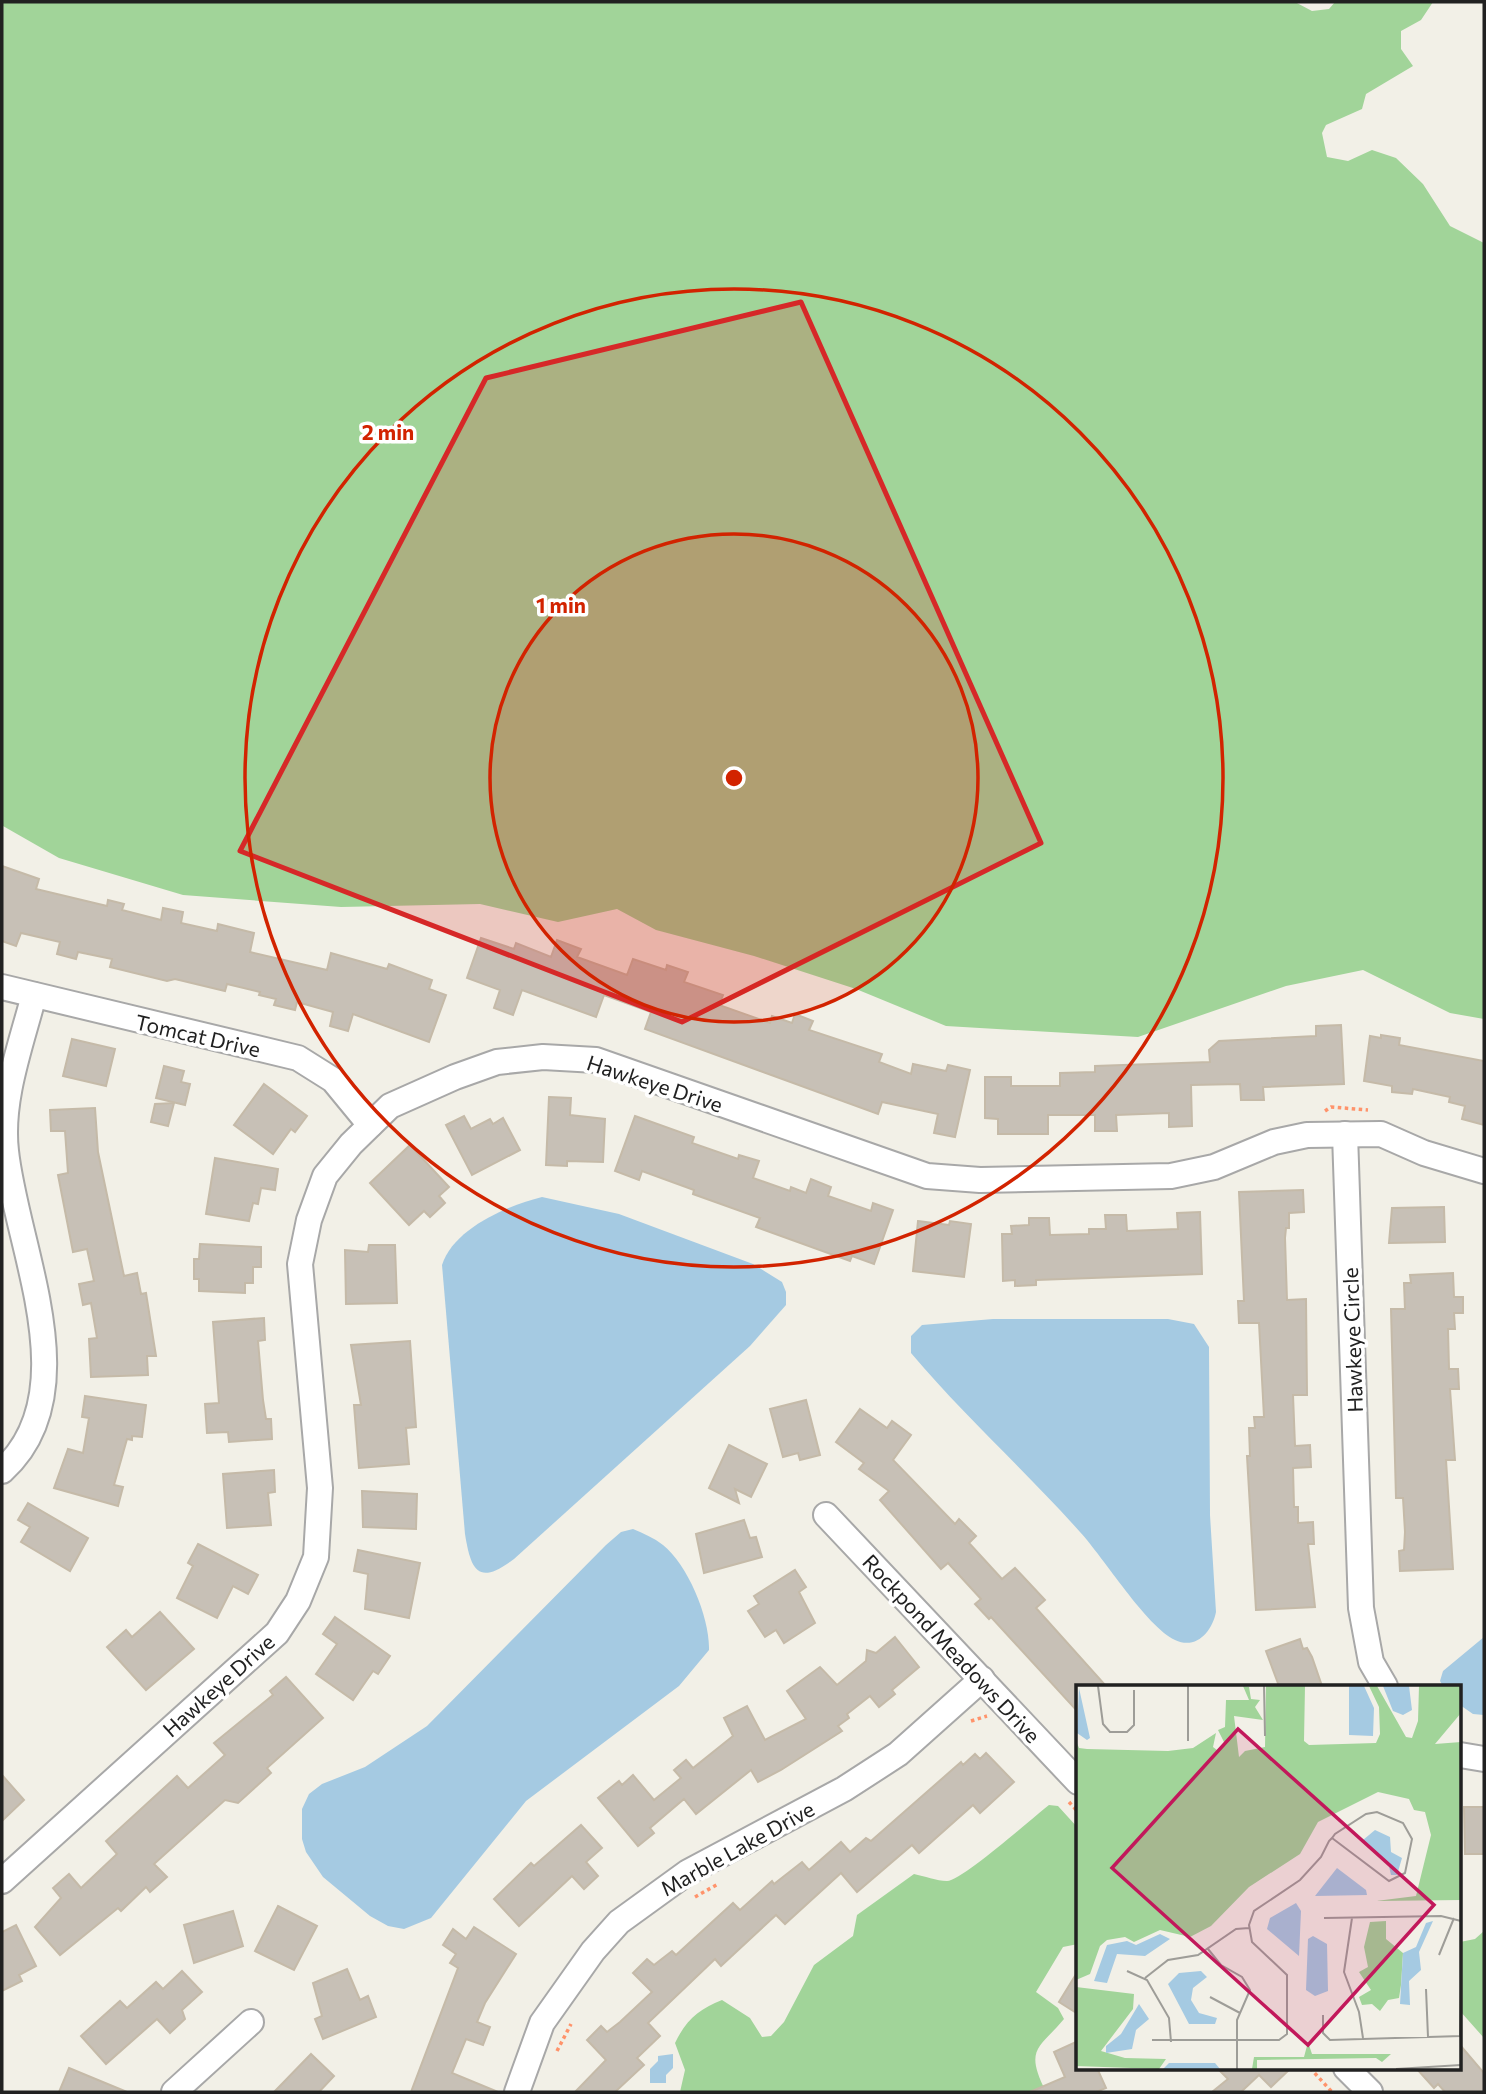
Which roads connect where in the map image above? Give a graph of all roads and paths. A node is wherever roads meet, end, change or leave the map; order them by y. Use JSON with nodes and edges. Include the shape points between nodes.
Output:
{"nodes":[{"id":1,"x":2,"y":987,"type":"edge"},
{"id":2,"x":34,"y":995,"type":"junction"},
{"id":3,"x":370,"y":1125,"type":"junction"},
{"id":4,"x":1345,"y":1134,"type":"junction"},
{"id":5,"x":1484,"y":1171,"type":"edge"},
{"id":6,"x":2,"y":1471,"type":"edge"},
{"id":7,"x":826,"y":1515,"type":"dead end"},
{"id":8,"x":982,"y":1679,"type":"junction"},
{"id":9,"x":1384,"y":1685,"type":"edge"},
{"id":10,"x":995,"y":1721,"type":"dead end"},
{"id":11,"x":970,"y":1722,"type":"dead end"},
{"id":12,"x":1462,"y":1755,"type":"edge"},
{"id":13,"x":1484,"y":1759,"type":"edge"},
{"id":14,"x":1073,"y":1792,"type":"edge"},
{"id":15,"x":729,"y":1878,"type":"dead end"},
{"id":16,"x":2,"y":1881,"type":"edge"},
{"id":17,"x":689,"y":1900,"type":"dead end"},
{"id":18,"x":577,"y":2012,"type":"dead end"},
{"id":19,"x":251,"y":2022,"type":"dead end"},
{"id":20,"x":554,"y":2061,"type":"dead end"},
{"id":21,"x":1312,"y":2070,"type":"edge"},
{"id":22,"x":1348,"y":2070,"type":"edge"},
{"id":23,"x":174,"y":2092,"type":"edge"},
{"id":24,"x":517,"y":2092,"type":"edge"},
{"id":25,"x":1332,"y":2092,"type":"edge"},
{"id":26,"x":1370,"y":2092,"type":"edge"}],
"edges":[{"from":1,"to":2,"type":"street","name":"Tomcat Drive"},
{"from":2,"to":3,"type":"street","name":"Tomcat Drive","via":[[298,1058],[333,1080]]},
{"from":2,"to":6,"type":"street","via":[[6,1111],[6,1151],[45,1346],[43,1387],[32,1427]]},
{"from":3,"to":4,"type":"street","name":"Hawkeye Drive","via":[[390,1106],[456,1077],[497,1062],[543,1057],[596,1060],[927,1175],[980,1180],[1171,1175],[1214,1167],[1274,1142]]},
{"from":3,"to":16,"type":"street","name":"Hawkeye Drive","via":[[325,1176],[300,1264],[320,1488],[316,1557],[298,1601],[277,1633]]},
{"from":4,"to":5,"type":"street","via":[[1381,1134]]},
{"from":4,"to":9,"type":"street","name":"Hawkeye Circle","via":[[1361,1608],[1371,1662]]},
{"from":7,"to":8,"type":"street","name":"Rockpond Meadows Drive"},
{"from":8,"to":14,"type":"street","name":"Rockpond Meadows Drive"},
{"from":8,"to":24,"type":"street","name":"Marble Lake Drive","via":[[898,1754],[844,1789],[688,1872],[619,1922],[542,2023]]},
{"from":10,"to":11,"type":"path","via":[[987,1716]]},
{"from":12,"to":13,"type":"street"},
{"from":15,"to":17,"type":"path"},
{"from":18,"to":20,"type":"path"},
{"from":19,"to":23,"type":"street"},
{"from":21,"to":25,"type":"path"},
{"from":22,"to":26,"type":"street"}]}
